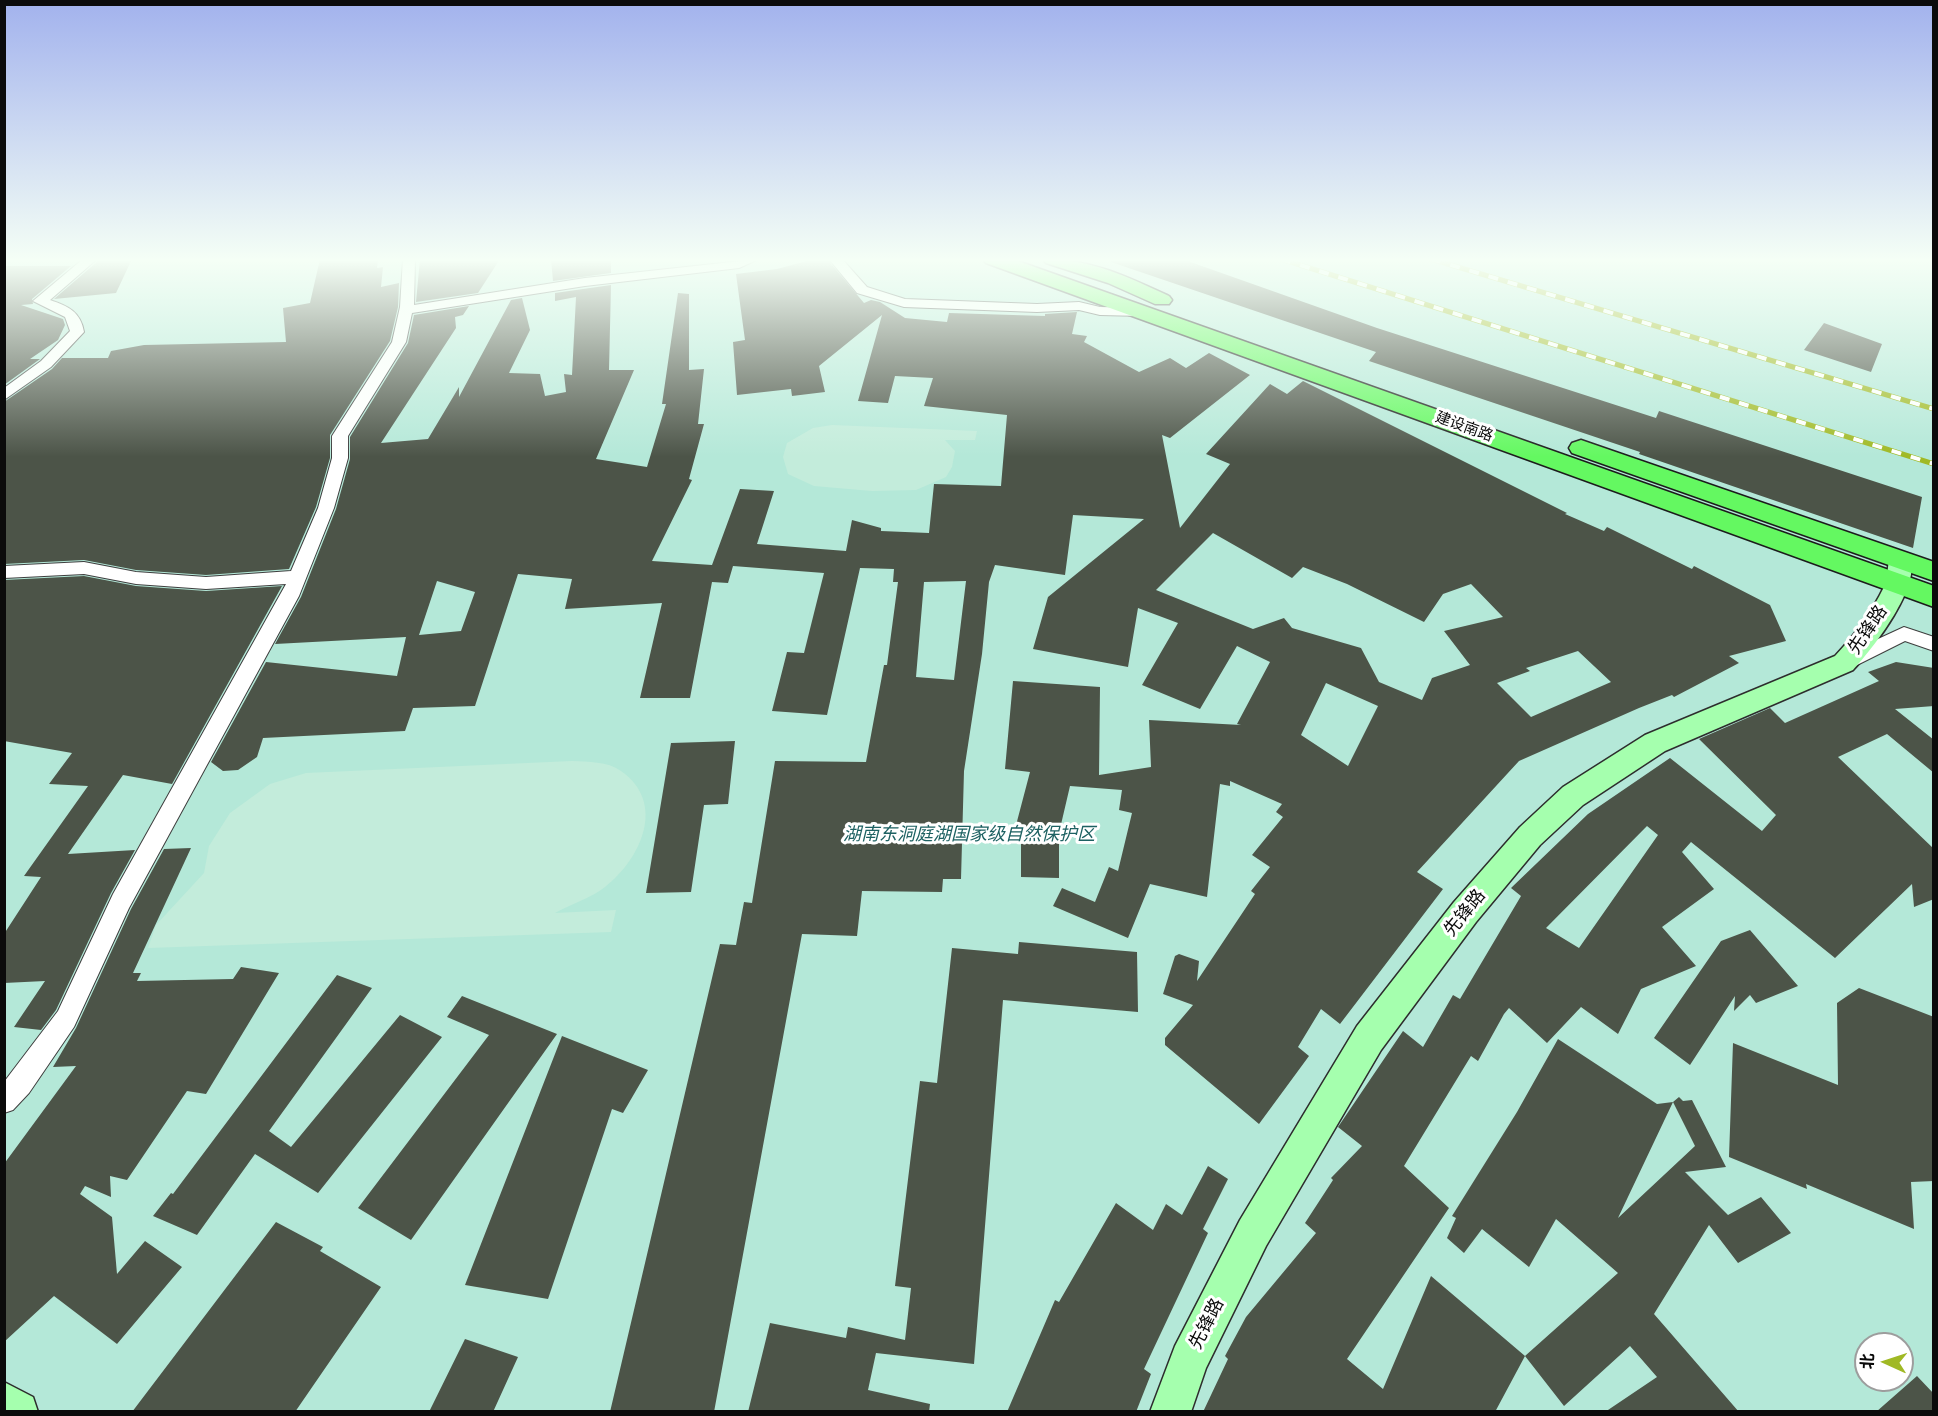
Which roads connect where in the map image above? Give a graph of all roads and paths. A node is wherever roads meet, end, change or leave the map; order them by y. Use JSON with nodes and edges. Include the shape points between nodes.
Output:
{"nodes":[{"id":1,"x":76,"y":325,"type":"edge"},
{"id":2,"x":403,"y":325,"type":"edge"},
{"id":3,"x":1179,"y":325,"type":"edge"},
{"id":4,"x":1231,"y":325,"type":"edge"},
{"id":5,"x":4,"y":396,"type":"edge"},
{"id":6,"x":4,"y":572,"type":"edge"},
{"id":7,"x":1934,"y":572,"type":"edge"},
{"id":8,"x":1899,"y":574,"type":"junction"},
{"id":9,"x":298,"y":577,"type":"junction"},
{"id":10,"x":1934,"y":597,"type":"edge"},
{"id":11,"x":1934,"y":644,"type":"edge"},
{"id":12,"x":1844,"y":663,"type":"junction"},
{"id":13,"x":4,"y":1101,"type":"edge"},
{"id":14,"x":4,"y":1402,"type":"edge"},
{"id":15,"x":18,"y":1412,"type":"edge"},
{"id":16,"x":1170,"y":1412,"type":"edge"}],
"edges":[{"from":1,"to":5,"type":"street","via":[[77,332],[46,364]]},
{"from":2,"to":9,"type":"street","via":[[399,342],[340,436],[340,458],[326,508]]},
{"from":3,"to":8,"type":"main road","name":"建设南路"},
{"from":4,"to":8,"type":"main road","name":"建设南路","via":[[1720,495]]},
{"from":6,"to":9,"type":"street","via":[[84,568],[136,578],[206,583]]},
{"from":7,"to":8,"type":"main road","name":"建设南路"},
{"from":8,"to":10,"type":"main road","name":"建设南路"},
{"from":8,"to":12,"type":"main road","name":"先锋路","via":[[1859,647]]},
{"from":9,"to":13,"type":"street","via":[[262,651],[226,708],[168,821],[121,901],[66,1019]]},
{"from":11,"to":12,"type":"street","via":[[1904,634]]},
{"from":12,"to":16,"type":"main road","name":"先锋路","via":[[1655,743],[1572,796],[1530,836],[1465,912],[1369,1038],[1252,1233],[1189,1360]]},
{"from":14,"to":15,"type":"main road"}]}
